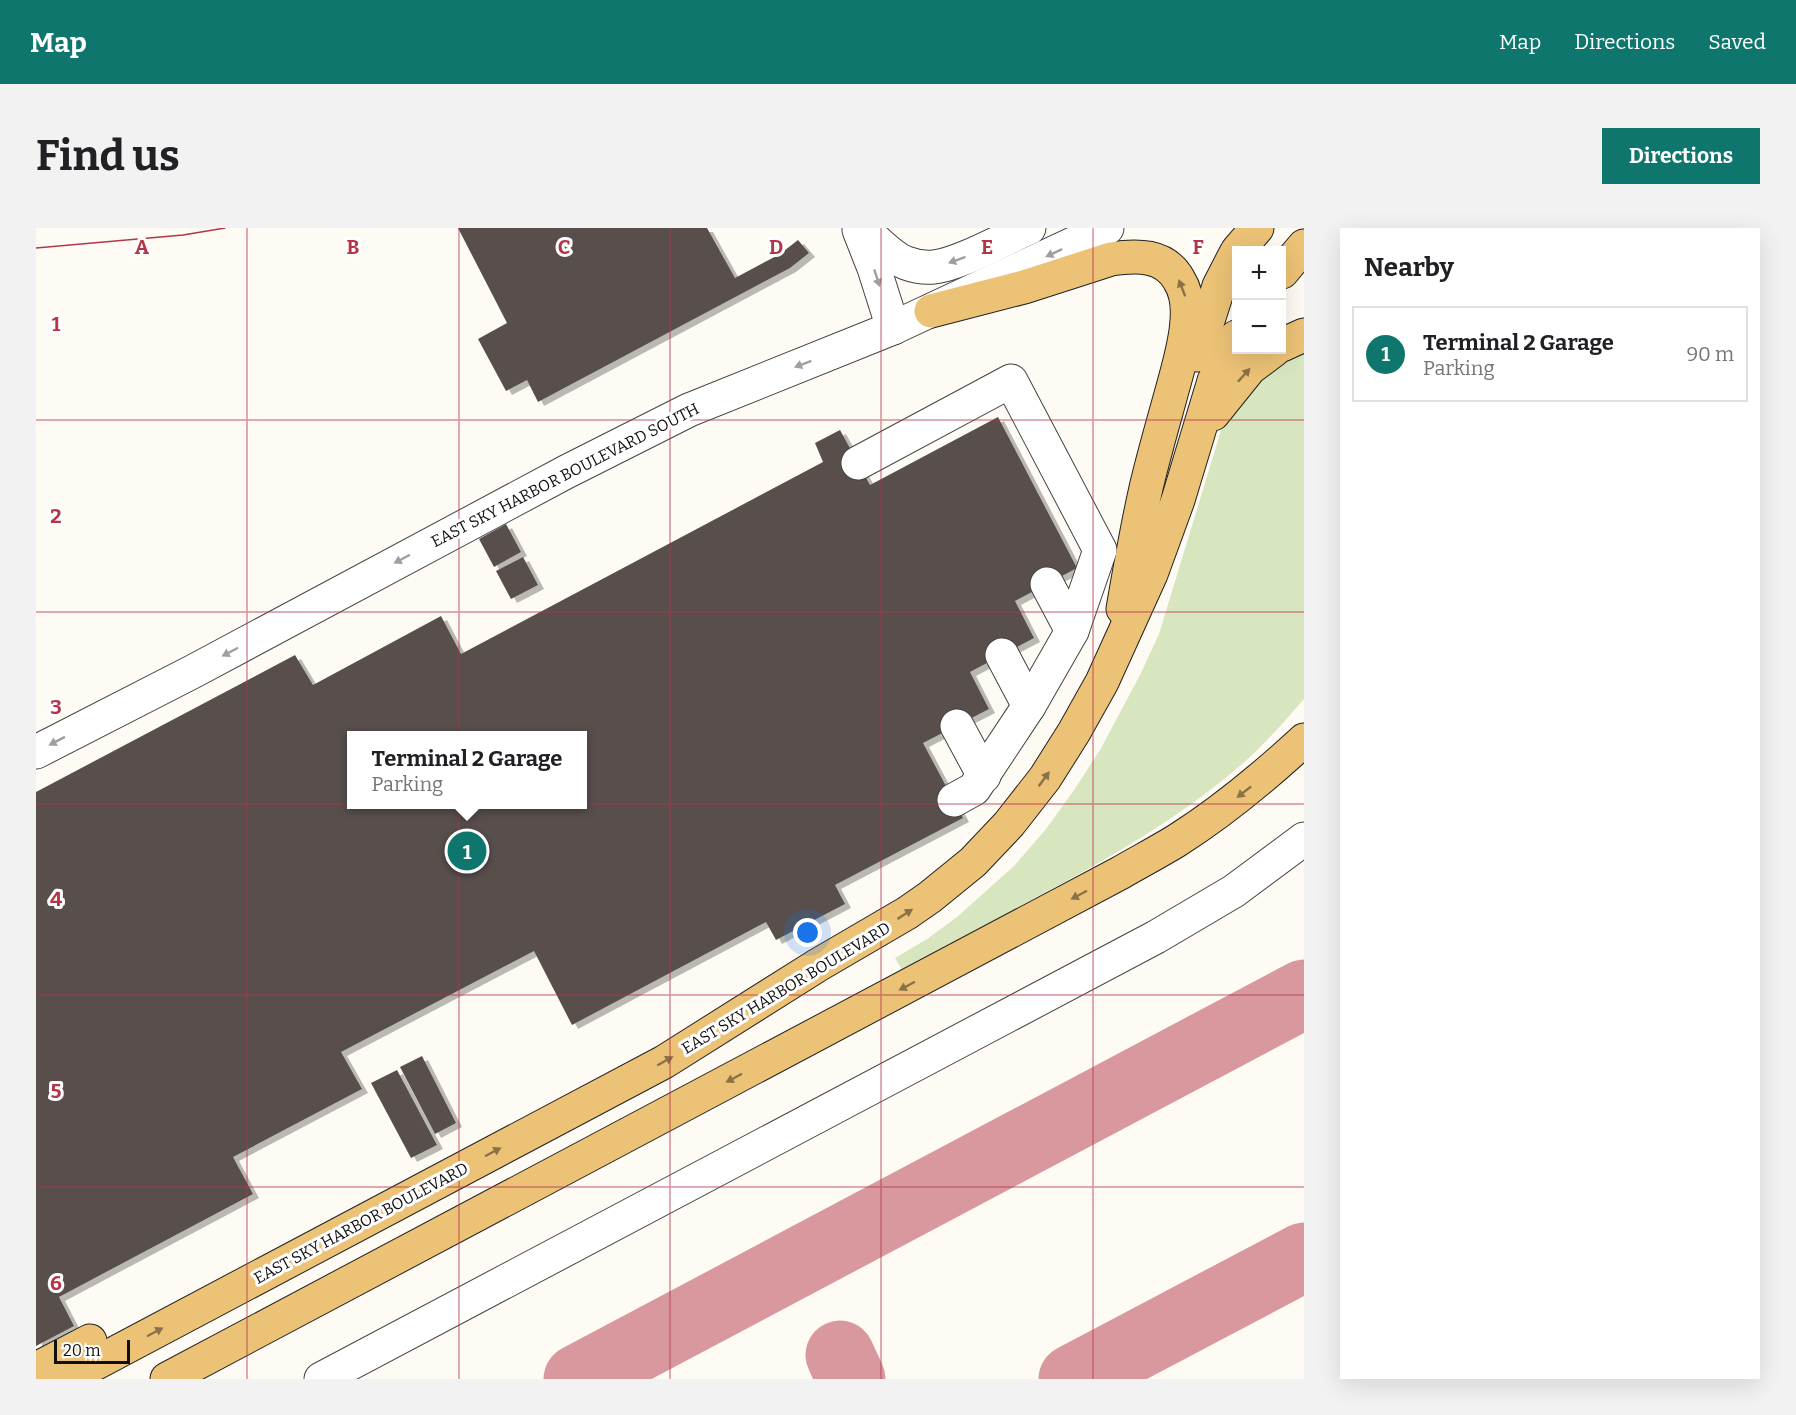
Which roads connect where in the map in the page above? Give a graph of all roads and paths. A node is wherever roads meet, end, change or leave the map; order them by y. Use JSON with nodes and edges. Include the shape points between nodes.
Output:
{"nodes":[{"id":1,"x":860,"y":228,"type":"edge"},
{"id":2,"x":1029,"y":228,"type":"edge"},
{"id":3,"x":1107,"y":228,"type":"edge"},
{"id":4,"x":1257,"y":228,"type":"edge"},
{"id":5,"x":1242,"y":246,"type":"edge"},
{"id":6,"x":1304,"y":246,"type":"edge"},
{"id":7,"x":1232,"y":261,"type":"edge"},
{"id":8,"x":1286,"y":266,"type":"edge"},
{"id":9,"x":931,"y":310,"type":"junction"},
{"id":10,"x":893,"y":328,"type":"junction"},
{"id":11,"x":1304,"y":335,"type":"edge"},
{"id":12,"x":1286,"y":343,"type":"edge"},
{"id":13,"x":1232,"y":345,"type":"edge"},
{"id":14,"x":1269,"y":354,"type":"edge"},
{"id":15,"x":1197,"y":438,"type":"junction"},
{"id":16,"x":858,"y":463,"type":"dead end"},
{"id":17,"x":1047,"y":584,"type":"dead end"},
{"id":18,"x":1072,"y":631,"type":"junction"},
{"id":19,"x":1116,"y":652,"type":"junction"},
{"id":20,"x":1002,"y":655,"type":"dead end"},
{"id":21,"x":1029,"y":706,"type":"junction"},
{"id":22,"x":957,"y":726,"type":"dead end"},
{"id":23,"x":1304,"y":733,"type":"edge"},
{"id":24,"x":1304,"y":740,"type":"edge"},
{"id":25,"x":36,"y":752,"type":"edge"},
{"id":26,"x":1280,"y":762,"type":"junction"},
{"id":27,"x":984,"y":776,"type":"junction"},
{"id":28,"x":954,"y":800,"type":"dead end"},
{"id":29,"x":1304,"y":839,"type":"edge"},
{"id":30,"x":386,"y":1209,"type":"junction"},
{"id":31,"x":36,"y":1370,"type":"edge"},
{"id":32,"x":66,"y":1379,"type":"edge"},
{"id":33,"x":167,"y":1379,"type":"edge"},
{"id":34,"x":321,"y":1379,"type":"edge"}],
"edges":[{"from":2,"to":1,"type":"street","one_way":true,"via":[[934,267],[905,263]]},
{"from":1,"to":10,"type":"street","one_way":true},
{"from":3,"to":9,"type":"street","name":"EAST SKY HARBOR BOULEVARD SOUTH","one_way":true},
{"from":4,"to":5,"type":"main road"},
{"from":6,"to":8,"type":"main road"},
{"from":7,"to":19,"type":"main road","via":[[1219,286],[1198,352]]},
{"from":9,"to":10,"type":"street","name":"EAST SKY HARBOR BOULEVARD SOUTH"},
{"from":19,"to":9,"type":"main road","one_way":true,"via":[[1142,509],[1181,358],[1186,299],[1180,280],[1158,261],[1125,257]]},
{"from":10,"to":25,"type":"street","name":"EAST SKY HARBOR BOULEVARD SOUTH","one_way":true,"via":[[689,410],[610,448]]},
{"from":11,"to":12,"type":"main road"},
{"from":13,"to":15,"type":"main road","name":"EAST SKY HARBOR BOULEVARD","via":[[1214,381]]},
{"from":15,"to":14,"type":"main road","one_way":true,"via":[[1245,373]]},
{"from":15,"to":19,"type":"main road","name":"EAST SKY HARBOR BOULEVARD","via":[[1152,574]]},
{"from":16,"to":18,"type":"street","via":[[1011,381],[1100,550]]},
{"from":17,"to":18,"type":"street"},
{"from":18,"to":21,"type":"street"},
{"from":30,"to":19,"type":"main road","name":"EAST SKY HARBOR BOULEVARD","one_way":true,"via":[[664,1062],[930,897],[973,862],[1045,778]]},
{"from":20,"to":21,"type":"street"},
{"from":21,"to":27,"type":"street"},
{"from":22,"to":27,"type":"street"},
{"from":23,"to":26,"type":"main road"},
{"from":24,"to":26,"type":"main road"},
{"from":26,"to":33,"type":"main road","one_way":true,"via":[[1203,822],[1120,873]]},
{"from":27,"to":28,"type":"street","via":[[975,789]]},
{"from":29,"to":34,"type":"street","via":[[1234,891],[1156,937]]},
{"from":30,"to":31,"type":"main road","via":[[237,1264]]},
{"from":32,"to":30,"type":"main road","name":"EAST SKY HARBOR BOULEVARD","one_way":true}]}
